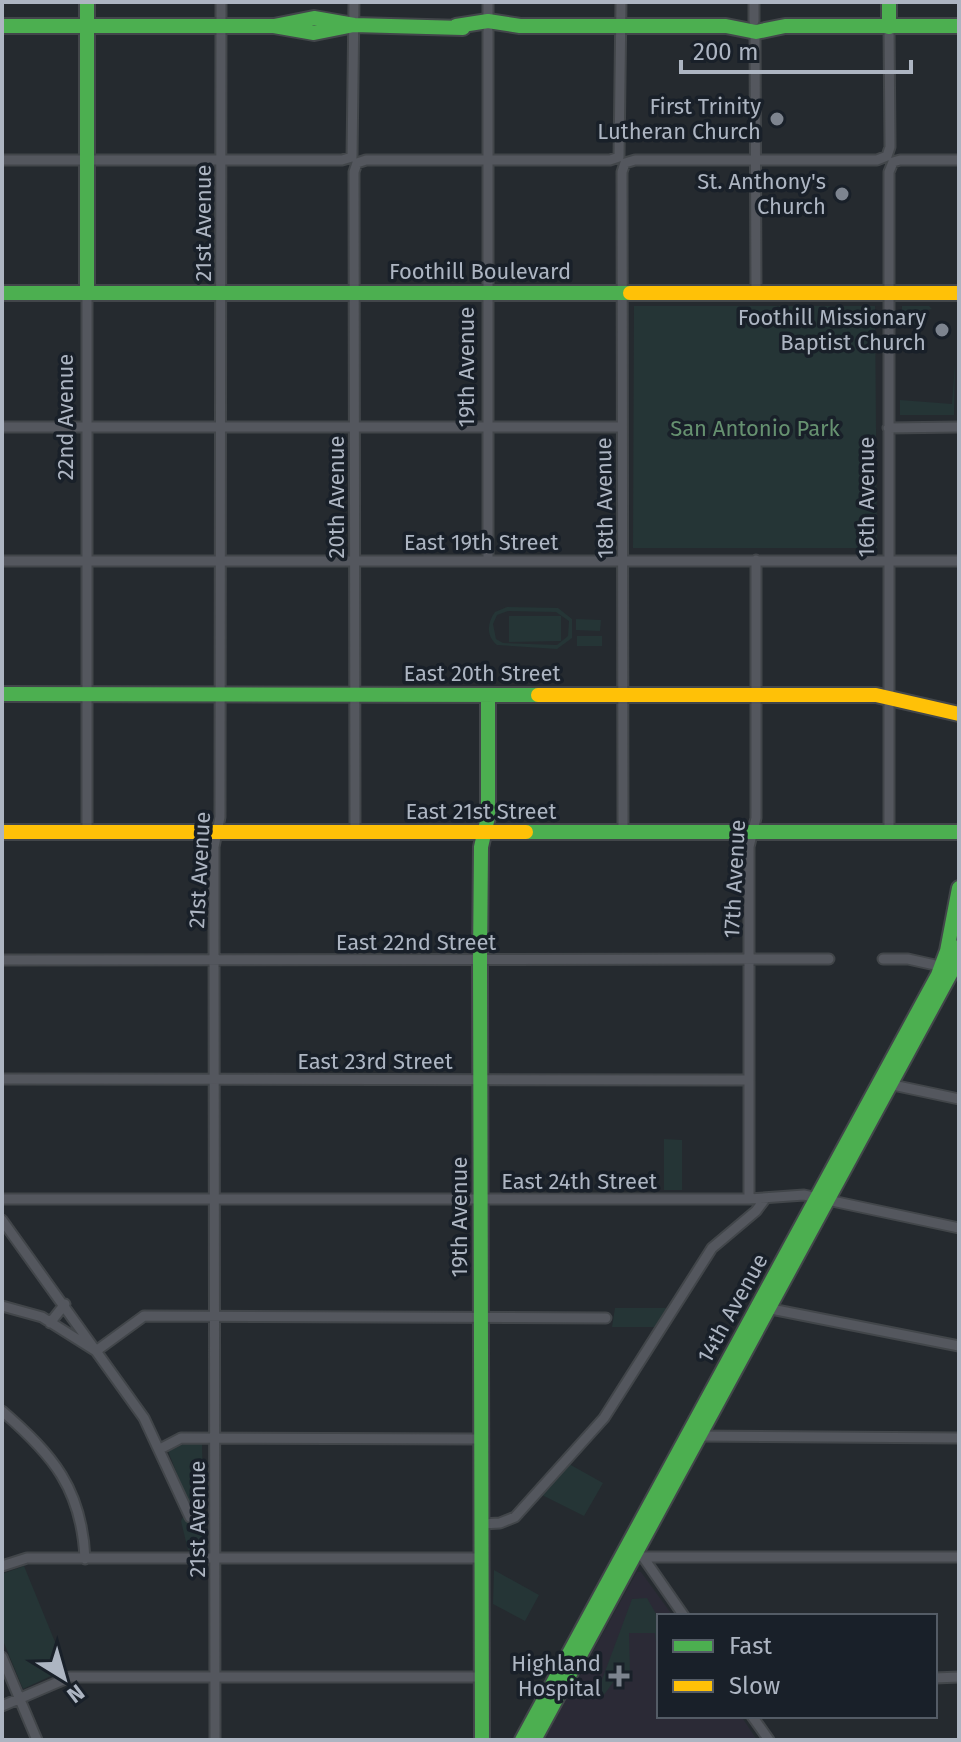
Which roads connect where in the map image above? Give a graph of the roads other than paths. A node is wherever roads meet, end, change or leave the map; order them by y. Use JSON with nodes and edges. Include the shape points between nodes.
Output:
{"nodes":[{"id":1,"x":87,"y":2,"type":"edge"},
{"id":2,"x":221,"y":2,"type":"edge"},
{"id":3,"x":354,"y":2,"type":"edge"},
{"id":4,"x":488,"y":2,"type":"edge"},
{"id":5,"x":621,"y":2,"type":"edge"},
{"id":6,"x":754,"y":2,"type":"edge"},
{"id":7,"x":889,"y":2,"type":"edge"},
{"id":8,"x":354,"y":25,"type":"junction"},
{"id":9,"x":2,"y":26,"type":"edge"},
{"id":10,"x":87,"y":26,"type":"junction"},
{"id":11,"x":221,"y":26,"type":"junction"},
{"id":12,"x":488,"y":26,"type":"junction"},
{"id":13,"x":621,"y":26,"type":"junction"},
{"id":14,"x":754,"y":26,"type":"junction"},
{"id":15,"x":959,"y":26,"type":"edge"},
{"id":16,"x":889,"y":27,"type":"junction"},
{"id":17,"x":87,"y":159,"type":"junction"},
{"id":18,"x":221,"y":159,"type":"junction"},
{"id":19,"x":488,"y":159,"type":"junction"},
{"id":20,"x":890,"y":159,"type":"junction"},
{"id":21,"x":2,"y":160,"type":"edge"},
{"id":22,"x":354,"y":160,"type":"junction"},
{"id":23,"x":622,"y":160,"type":"junction"},
{"id":24,"x":755,"y":160,"type":"junction"},
{"id":25,"x":959,"y":160,"type":"edge"},
{"id":26,"x":2,"y":293,"type":"edge"},
{"id":27,"x":87,"y":293,"type":"junction"},
{"id":28,"x":221,"y":293,"type":"junction"},
{"id":29,"x":355,"y":293,"type":"junction"},
{"id":30,"x":489,"y":293,"type":"junction"},
{"id":31,"x":622,"y":293,"type":"junction"},
{"id":32,"x":756,"y":293,"type":"junction"},
{"id":33,"x":959,"y":293,"type":"edge"},
{"id":34,"x":890,"y":294,"type":"junction"},
{"id":35,"x":354,"y":426,"type":"junction"},
{"id":36,"x":2,"y":427,"type":"edge"},
{"id":37,"x":87,"y":427,"type":"junction"},
{"id":38,"x":221,"y":427,"type":"junction"},
{"id":39,"x":621,"y":427,"type":"junction"},
{"id":40,"x":959,"y":427,"type":"edge"},
{"id":41,"x":488,"y":428,"type":"junction"},
{"id":42,"x":888,"y":428,"type":"junction"},
{"id":43,"x":88,"y":560,"type":"junction"},
{"id":44,"x":488,"y":560,"type":"junction"},
{"id":45,"x":623,"y":560,"type":"junction"},
{"id":46,"x":756,"y":560,"type":"junction"},
{"id":47,"x":2,"y":561,"type":"edge"},
{"id":48,"x":220,"y":561,"type":"junction"},
{"id":49,"x":354,"y":561,"type":"junction"},
{"id":50,"x":889,"y":561,"type":"junction"},
{"id":51,"x":959,"y":561,"type":"edge"},
{"id":52,"x":87,"y":693,"type":"junction"},
{"id":53,"x":2,"y":694,"type":"edge"},
{"id":54,"x":220,"y":694,"type":"junction"},
{"id":55,"x":353,"y":694,"type":"junction"},
{"id":56,"x":622,"y":694,"type":"junction"},
{"id":57,"x":488,"y":695,"type":"junction"},
{"id":58,"x":754,"y":695,"type":"junction"},
{"id":59,"x":888,"y":698,"type":"junction"},
{"id":60,"x":959,"y":714,"type":"edge"},
{"id":61,"x":2,"y":832,"type":"edge"},
{"id":62,"x":87,"y":832,"type":"junction"},
{"id":63,"x":217,"y":832,"type":"junction"},
{"id":64,"x":355,"y":832,"type":"junction"},
{"id":65,"x":623,"y":832,"type":"junction"},
{"id":66,"x":959,"y":832,"type":"edge"},
{"id":67,"x":484,"y":833,"type":"junction"},
{"id":68,"x":752,"y":833,"type":"junction"},
{"id":69,"x":889,"y":833,"type":"junction"},
{"id":70,"x":959,"y":888,"type":"edge"},
{"id":71,"x":959,"y":947,"type":"edge"},
{"id":72,"x":749,"y":959,"type":"junction"},
{"id":73,"x":829,"y":959,"type":"dead end"},
{"id":74,"x":883,"y":959,"type":"dead end"},
{"id":75,"x":2,"y":960,"type":"edge"},
{"id":76,"x":214,"y":960,"type":"junction"},
{"id":77,"x":480,"y":960,"type":"junction"},
{"id":78,"x":951,"y":969,"type":"edge"},
{"id":79,"x":2,"y":1079,"type":"edge"},
{"id":80,"x":214,"y":1079,"type":"junction"},
{"id":81,"x":481,"y":1079,"type":"junction"},
{"id":82,"x":749,"y":1080,"type":"junction"},
{"id":83,"x":885,"y":1083,"type":"junction"},
{"id":84,"x":959,"y":1099,"type":"edge"},
{"id":85,"x":2,"y":1199,"type":"edge"},
{"id":86,"x":214,"y":1199,"type":"junction"},
{"id":87,"x":481,"y":1199,"type":"junction"},
{"id":88,"x":749,"y":1199,"type":"junction"},
{"id":89,"x":765,"y":1199,"type":"junction"},
{"id":90,"x":822,"y":1200,"type":"junction"},
{"id":91,"x":2,"y":1220,"type":"edge"},
{"id":92,"x":959,"y":1228,"type":"edge"},
{"id":93,"x":65,"y":1304,"type":"junction"},
{"id":94,"x":2,"y":1306,"type":"edge"},
{"id":95,"x":764,"y":1306,"type":"junction"},
{"id":96,"x":215,"y":1317,"type":"junction"},
{"id":97,"x":606,"y":1318,"type":"dead end"},
{"id":98,"x":481,"y":1319,"type":"junction"},
{"id":99,"x":50,"y":1323,"type":"junction"},
{"id":100,"x":959,"y":1346,"type":"edge"},
{"id":101,"x":96,"y":1351,"type":"junction"},
{"id":102,"x":2,"y":1411,"type":"edge"},
{"id":103,"x":693,"y":1436,"type":"junction"},
{"id":104,"x":215,"y":1438,"type":"junction"},
{"id":105,"x":959,"y":1438,"type":"edge"},
{"id":106,"x":481,"y":1439,"type":"junction"},
{"id":107,"x":160,"y":1449,"type":"junction"},
{"id":108,"x":190,"y":1517,"type":"dead end"},
{"id":109,"x":482,"y":1524,"type":"junction"},
{"id":110,"x":636,"y":1553,"type":"junction"},
{"id":111,"x":959,"y":1557,"type":"edge"},
{"id":112,"x":214,"y":1558,"type":"junction"},
{"id":113,"x":481,"y":1558,"type":"junction"},
{"id":114,"x":85,"y":1559,"type":"junction"},
{"id":115,"x":2,"y":1566,"type":"edge"},
{"id":116,"x":682,"y":1614,"type":"edge"},
{"id":117,"x":2,"y":1657,"type":"edge"},
{"id":118,"x":215,"y":1677,"type":"junction"},
{"id":119,"x":482,"y":1677,"type":"junction"},
{"id":120,"x":959,"y":1677,"type":"edge"},
{"id":121,"x":937,"y":1678,"type":"edge"},
{"id":122,"x":19,"y":1699,"type":"junction"},
{"id":123,"x":2,"y":1706,"type":"edge"},
{"id":124,"x":753,"y":1718,"type":"edge"},
{"id":125,"x":37,"y":1740,"type":"edge"},
{"id":126,"x":215,"y":1740,"type":"edge"},
{"id":127,"x":482,"y":1740,"type":"edge"},
{"id":128,"x":522,"y":1740,"type":"edge"},
{"id":129,"x":534,"y":1740,"type":"edge"},
{"id":130,"x":769,"y":1740,"type":"edge"}],
"edges":[{"from":1,"to":10,"type":"main road","name":"22nd Avenue"},
{"from":2,"to":11,"type":"street","name":"21st Avenue"},
{"from":3,"to":8,"type":"street","name":"20th Avenue"},
{"from":4,"to":12,"type":"street","name":"19th Avenue"},
{"from":5,"to":13,"type":"street","name":"18th Avenue"},
{"from":6,"to":14,"type":"street"},
{"from":7,"to":16,"type":"main road","name":"16th Avenue"},
{"from":8,"to":11,"type":"main road","via":[[307,20]]},
{"from":8,"to":12,"type":"main road"},
{"from":8,"to":22,"type":"street","name":"20th Avenue"},
{"from":9,"to":10,"type":"main road"},
{"from":10,"to":11,"type":"main road"},
{"from":10,"to":17,"type":"main road","name":"22nd Avenue"},
{"from":11,"to":18,"type":"street","name":"21st Avenue"},
{"from":12,"to":13,"type":"main road"},
{"from":12,"to":19,"type":"street","name":"19th Avenue"},
{"from":13,"to":14,"type":"main road"},
{"from":13,"to":23,"type":"street","name":"18th Avenue"},
{"from":14,"to":16,"type":"main road"},
{"from":14,"to":24,"type":"street"},
{"from":15,"to":16,"type":"main road"},
{"from":16,"to":20,"type":"street","name":"16th Avenue"},
{"from":17,"to":18,"type":"street"},
{"from":17,"to":21,"type":"street"},
{"from":17,"to":27,"type":"main road","name":"22nd Avenue"},
{"from":18,"to":22,"type":"street"},
{"from":18,"to":28,"type":"street","name":"21st Avenue"},
{"from":19,"to":22,"type":"street"},
{"from":19,"to":23,"type":"street"},
{"from":19,"to":30,"type":"street","name":"19th Avenue"},
{"from":20,"to":24,"type":"street"},
{"from":20,"to":25,"type":"street"},
{"from":20,"to":34,"type":"street","name":"16th Avenue"},
{"from":22,"to":29,"type":"street","name":"20th Avenue"},
{"from":23,"to":24,"type":"street"},
{"from":23,"to":31,"type":"street","name":"18th Avenue"},
{"from":24,"to":32,"type":"street"},
{"from":26,"to":27,"type":"main road","name":"Foothill Boulevard"},
{"from":27,"to":28,"type":"main road","name":"Foothill Boulevard"},
{"from":27,"to":37,"type":"street","name":"22nd Avenue"},
{"from":28,"to":29,"type":"main road","name":"Foothill Boulevard"},
{"from":28,"to":38,"type":"street","name":"21st Avenue"},
{"from":29,"to":30,"type":"main road","name":"Foothill Boulevard"},
{"from":29,"to":35,"type":"street","name":"20th Avenue"},
{"from":30,"to":31,"type":"main road","name":"Foothill Boulevard"},
{"from":30,"to":41,"type":"street","name":"19th Avenue"},
{"from":31,"to":32,"type":"main road","name":"Foothill Boulevard"},
{"from":31,"to":39,"type":"street","name":"18th Avenue"},
{"from":32,"to":34,"type":"main road","name":"Foothill Boulevard"},
{"from":33,"to":34,"type":"main road","name":"Foothill Boulevard"},
{"from":34,"to":42,"type":"street","name":"16th Avenue"},
{"from":35,"to":38,"type":"street"},
{"from":35,"to":41,"type":"street"},
{"from":35,"to":49,"type":"street","name":"20th Avenue"},
{"from":36,"to":37,"type":"street"},
{"from":37,"to":38,"type":"street"},
{"from":37,"to":43,"type":"street","name":"22nd Avenue"},
{"from":38,"to":48,"type":"street","name":"21st Avenue"},
{"from":39,"to":41,"type":"street"},
{"from":39,"to":45,"type":"street","name":"18th Avenue"},
{"from":40,"to":42,"type":"street"},
{"from":41,"to":44,"type":"street","name":"19th Avenue"},
{"from":42,"to":50,"type":"street","name":"16th Avenue"},
{"from":43,"to":47,"type":"street","name":"East 19th Street"},
{"from":43,"to":48,"type":"street","name":"East 19th Street"},
{"from":43,"to":52,"type":"street","name":"22nd Avenue"},
{"from":44,"to":45,"type":"street","name":"East 19th Street"},
{"from":44,"to":49,"type":"street","name":"East 19th Street"},
{"from":45,"to":46,"type":"street","name":"East 19th Street"},
{"from":45,"to":56,"type":"street","name":"18th Avenue"},
{"from":46,"to":50,"type":"street","name":"East 19th Street"},
{"from":46,"to":58,"type":"street","name":"17th Avenue"},
{"from":48,"to":49,"type":"street","name":"East 19th Street"},
{"from":48,"to":54,"type":"street","name":"21st Avenue"},
{"from":49,"to":55,"type":"street","name":"20th Avenue"},
{"from":50,"to":51,"type":"street","name":"East 19th Street"},
{"from":50,"to":59,"type":"street","name":"16th Avenue"},
{"from":52,"to":53,"type":"main road","name":"East 20th Street"},
{"from":52,"to":54,"type":"main road","name":"East 20th Street"},
{"from":52,"to":62,"type":"street","name":"22nd Avenue"},
{"from":54,"to":55,"type":"main road","name":"East 20th Street"},
{"from":54,"to":63,"type":"street","name":"21st Avenue"},
{"from":55,"to":57,"type":"main road","name":"East 20th Street"},
{"from":55,"to":64,"type":"street","name":"20th Avenue"},
{"from":56,"to":57,"type":"main road","name":"East 20th Street"},
{"from":56,"to":58,"type":"main road","name":"East 20th Street"},
{"from":56,"to":65,"type":"street","name":"18th Avenue"},
{"from":57,"to":67,"type":"main road","name":"19th Avenue"},
{"from":58,"to":59,"type":"main road","name":"East 20th Street"},
{"from":58,"to":68,"type":"street","name":"17th Avenue"},
{"from":59,"to":60,"type":"main road","name":"East 20th Street"},
{"from":59,"to":69,"type":"street","name":"16th Avenue"},
{"from":61,"to":62,"type":"main road","name":"East 21st Street"},
{"from":62,"to":63,"type":"main road","name":"East 21st Street"},
{"from":63,"to":64,"type":"main road","name":"East 21st Street"},
{"from":63,"to":76,"type":"street","name":"21st Avenue"},
{"from":64,"to":67,"type":"main road","name":"East 21st Street"},
{"from":65,"to":67,"type":"main road","name":"East 21st Street"},
{"from":65,"to":68,"type":"main road","name":"East 21st Street"},
{"from":66,"to":69,"type":"main road","name":"East 21st Street"},
{"from":67,"to":77,"type":"main road","name":"19th Avenue"},
{"from":68,"to":69,"type":"main road","name":"East 21st Street"},
{"from":68,"to":72,"type":"street","name":"17th Avenue"},
{"from":70,"to":78,"type":"main road","name":"14th Avenue"},
{"from":71,"to":78,"type":"main road","name":"14th Avenue"},
{"from":72,"to":73,"type":"street","name":"East 22nd Street"},
{"from":72,"to":77,"type":"street","name":"East 22nd Street"},
{"from":72,"to":82,"type":"street","name":"17th Avenue"},
{"from":74,"to":78,"type":"street"},
{"from":75,"to":76,"type":"street","name":"East 22nd Street"},
{"from":76,"to":77,"type":"street","name":"East 22nd Street"},
{"from":76,"to":80,"type":"street","name":"21st Avenue"},
{"from":77,"to":81,"type":"main road","name":"19th Avenue"},
{"from":78,"to":83,"type":"main road","name":"14th Avenue"},
{"from":79,"to":80,"type":"street","name":"East 23rd Street"},
{"from":80,"to":81,"type":"street","name":"East 23rd Street"},
{"from":80,"to":86,"type":"street","name":"21st Avenue"},
{"from":81,"to":82,"type":"street","name":"East 23rd Street"},
{"from":81,"to":87,"type":"main road","name":"19th Avenue"},
{"from":82,"to":88,"type":"street","name":"17th Avenue"},
{"from":83,"to":84,"type":"street"},
{"from":83,"to":90,"type":"main road","name":"14th Avenue"},
{"from":85,"to":86,"type":"street","name":"East 24th Street"},
{"from":86,"to":87,"type":"street","name":"East 24th Street"},
{"from":86,"to":96,"type":"street","name":"21st Avenue"},
{"from":87,"to":88,"type":"street","name":"East 24th Street"},
{"from":87,"to":98,"type":"main road","name":"19th Avenue"},
{"from":88,"to":89,"type":"street","name":"East 24th Street"},
{"from":89,"to":90,"type":"street","name":"East 24th Street","via":[[801,1194]]},
{"from":89,"to":109,"type":"street","via":[[712,1248],[594,1431],[526,1507],[508,1521]]},
{"from":90,"to":92,"type":"street","name":"East 24th Street"},
{"from":90,"to":95,"type":"main road","name":"14th Avenue"},
{"from":91,"to":93,"type":"street"},
{"from":93,"to":99,"type":"street"},
{"from":93,"to":101,"type":"street"},
{"from":94,"to":99,"type":"street"},
{"from":95,"to":100,"type":"street"},
{"from":95,"to":103,"type":"main road","name":"14th Avenue"},
{"from":96,"to":98,"type":"street"},
{"from":96,"to":101,"type":"street","via":[[144,1316]]},
{"from":96,"to":104,"type":"street","name":"21st Avenue"},
{"from":97,"to":98,"type":"street"},
{"from":98,"to":106,"type":"main road","name":"19th Avenue"},
{"from":99,"to":101,"type":"street"},
{"from":101,"to":107,"type":"street"},
{"from":102,"to":114,"type":"street","via":[[66,1479],[81,1516]]},
{"from":103,"to":105,"type":"street"},
{"from":103,"to":110,"type":"main road","name":"14th Avenue"},
{"from":104,"to":106,"type":"street"},
{"from":104,"to":107,"type":"street","via":[[181,1438]]},
{"from":104,"to":112,"type":"street","name":"21st Avenue"},
{"from":106,"to":109,"type":"main road","name":"19th Avenue"},
{"from":107,"to":108,"type":"street"},
{"from":109,"to":113,"type":"main road","name":"19th Avenue"},
{"from":110,"to":111,"type":"street"},
{"from":110,"to":116,"type":"street"},
{"from":110,"to":128,"type":"main road","name":"14th Avenue"},
{"from":110,"to":129,"type":"main road","name":"14th Avenue"},
{"from":112,"to":113,"type":"street"},
{"from":112,"to":114,"type":"street"},
{"from":112,"to":118,"type":"street","name":"21st Avenue"},
{"from":113,"to":119,"type":"main road","name":"19th Avenue"},
{"from":114,"to":115,"type":"street","via":[[27,1558]]},
{"from":117,"to":122,"type":"street"},
{"from":118,"to":119,"type":"street"},
{"from":118,"to":122,"type":"street","via":[[70,1677]]},
{"from":118,"to":126,"type":"street","name":"21st Avenue"},
{"from":119,"to":127,"type":"main road","name":"19th Avenue"},
{"from":120,"to":121,"type":"street"},
{"from":122,"to":123,"type":"street"},
{"from":122,"to":125,"type":"street"},
{"from":124,"to":130,"type":"street"}]}
